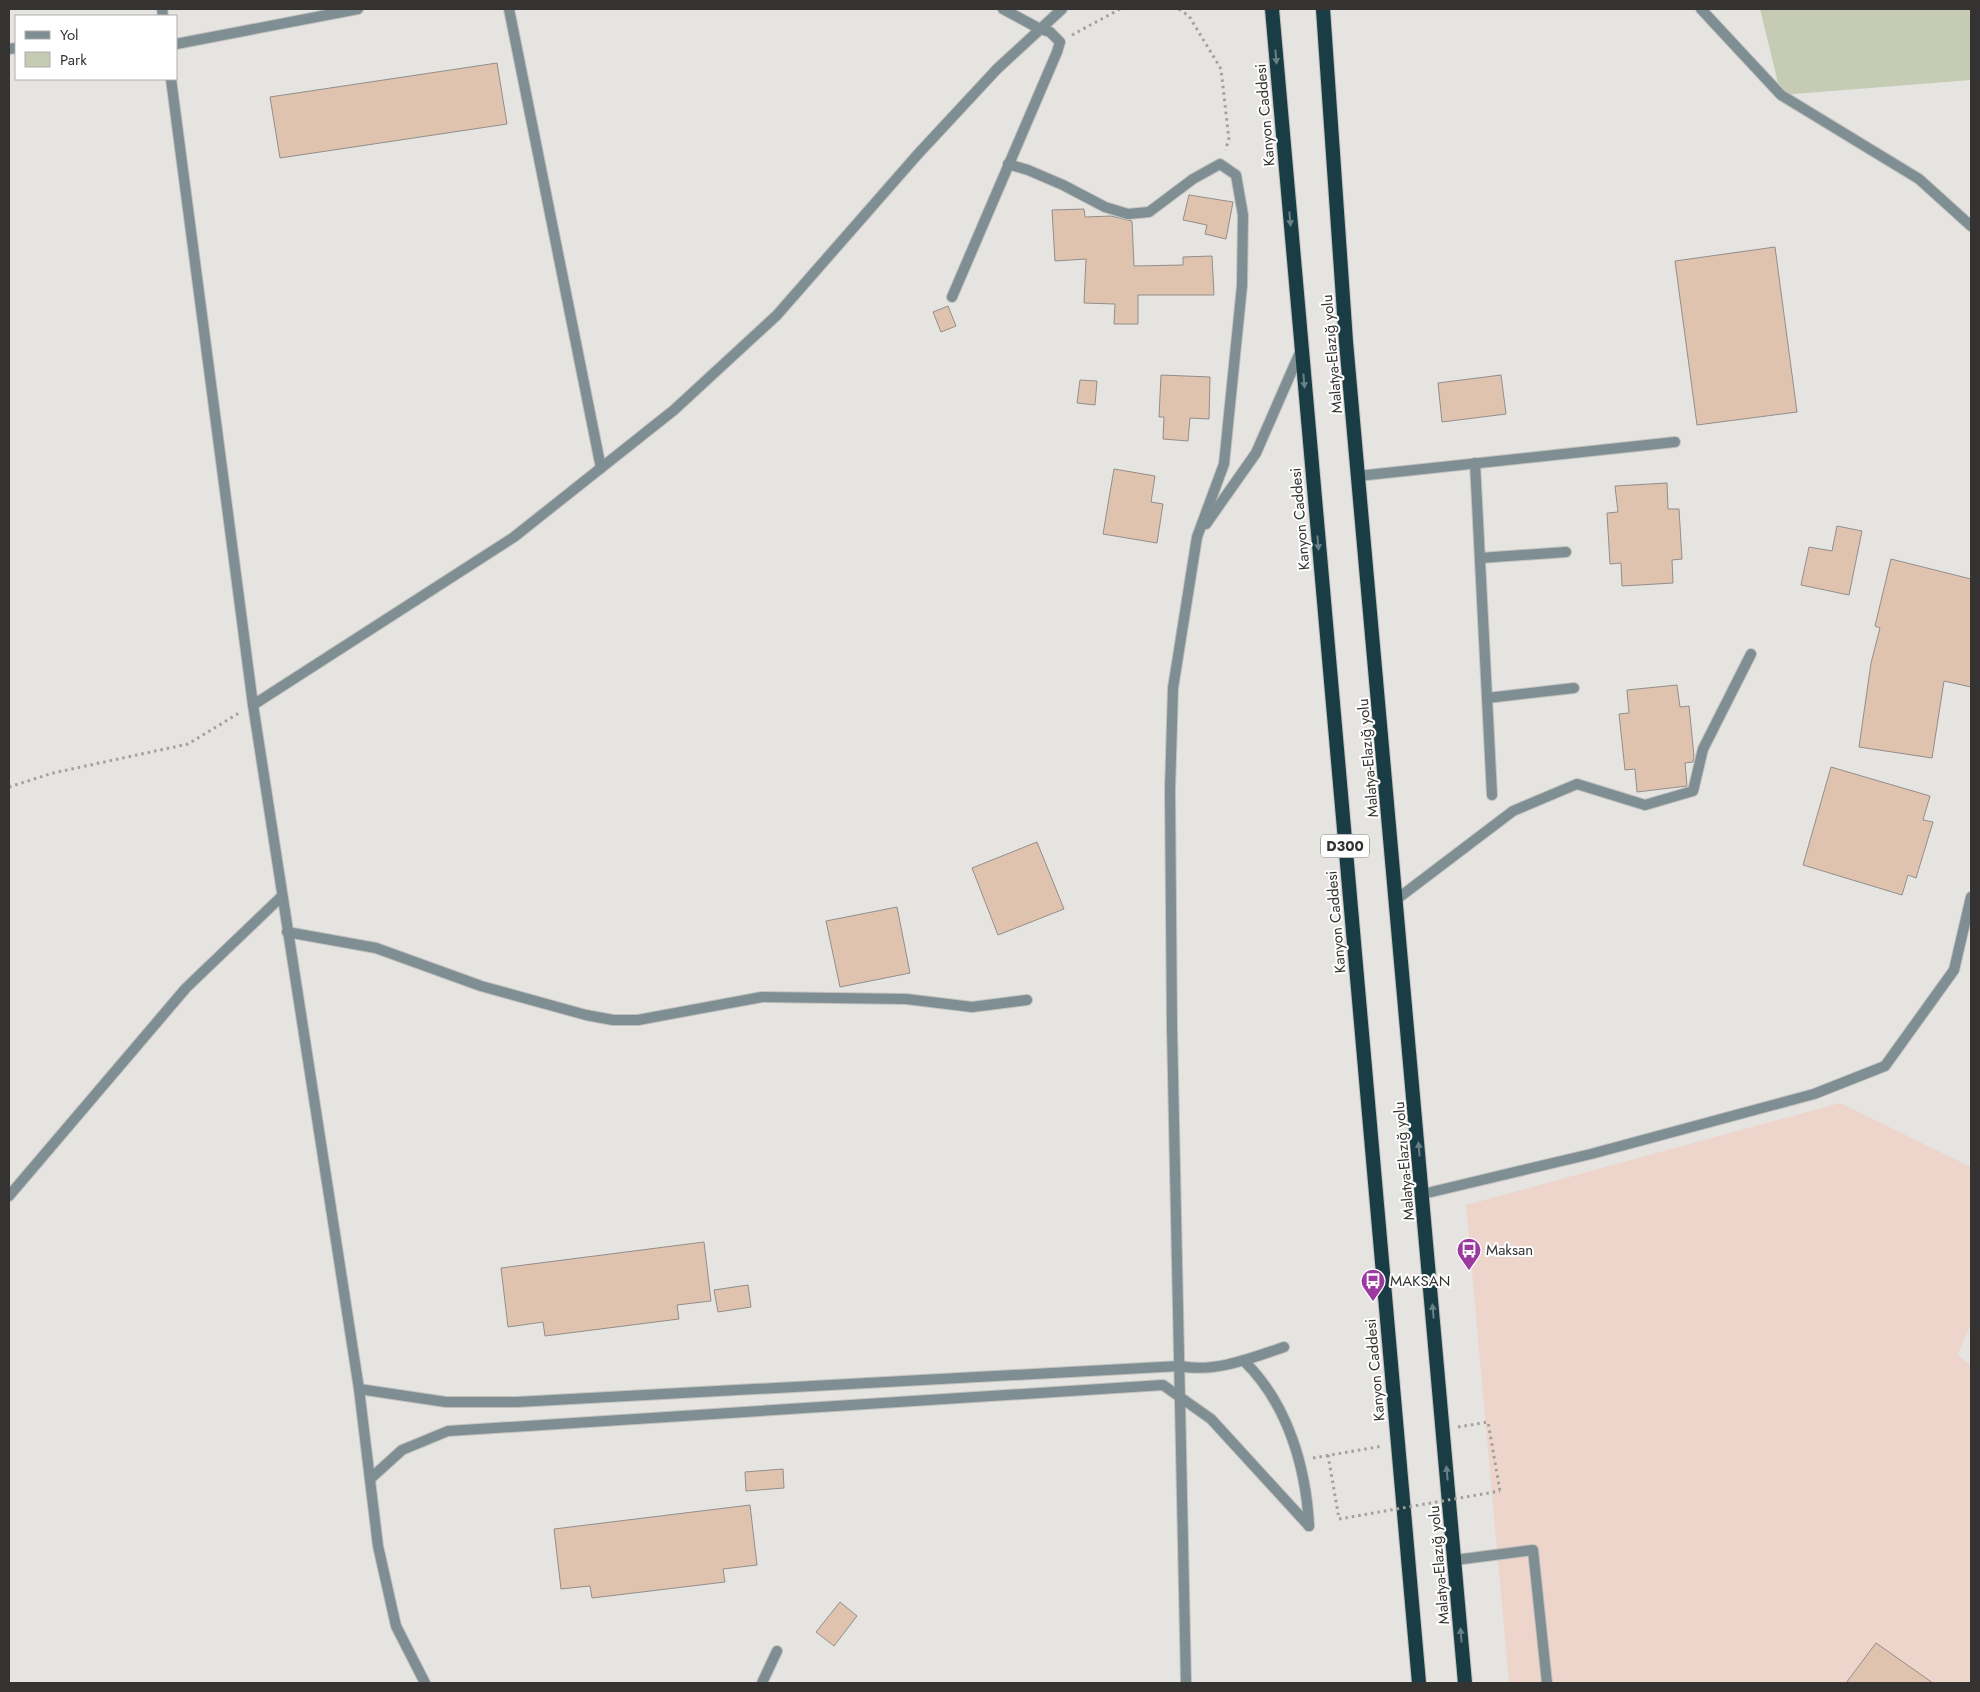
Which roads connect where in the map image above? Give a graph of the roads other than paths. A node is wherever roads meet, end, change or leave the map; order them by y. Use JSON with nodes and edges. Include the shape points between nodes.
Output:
{"nodes":[{"id":1,"x":358,"y":9,"type":"edge"},
{"id":2,"x":509,"y":9,"type":"edge"},
{"id":3,"x":1003,"y":9,"type":"edge"},
{"id":4,"x":1062,"y":9,"type":"edge"},
{"id":5,"x":1272,"y":9,"type":"edge"},
{"id":6,"x":1323,"y":9,"type":"edge"},
{"id":7,"x":1701,"y":9,"type":"edge"},
{"id":8,"x":1040,"y":29,"type":"junction"},
{"id":9,"x":178,"y":44,"type":"edge"},
{"id":10,"x":171,"y":80,"type":"edge"},
{"id":11,"x":1008,"y":164,"type":"junction"},
{"id":12,"x":1971,"y":226,"type":"edge"},
{"id":13,"x":952,"y":297,"type":"dead end"},
{"id":14,"x":1301,"y":350,"type":"junction"},
{"id":15,"x":1675,"y":442,"type":"dead end"},
{"id":16,"x":1475,"y":463,"type":"junction"},
{"id":17,"x":601,"y":468,"type":"junction"},
{"id":18,"x":1358,"y":476,"type":"junction"},
{"id":19,"x":1197,"y":537,"type":"junction"},
{"id":20,"x":1566,"y":552,"type":"dead end"},
{"id":21,"x":1480,"y":558,"type":"junction"},
{"id":22,"x":1751,"y":654,"type":"dead end"},
{"id":23,"x":1574,"y":688,"type":"dead end"},
{"id":24,"x":1487,"y":698,"type":"junction"},
{"id":25,"x":253,"y":705,"type":"junction"},
{"id":26,"x":1492,"y":795,"type":"dead end"},
{"id":27,"x":282,"y":897,"type":"junction"},
{"id":28,"x":1971,"y":897,"type":"edge"},
{"id":29,"x":1397,"y":899,"type":"junction"},
{"id":30,"x":287,"y":932,"type":"junction"},
{"id":31,"x":1027,"y":1000,"type":"dead end"},
{"id":32,"x":1423,"y":1194,"type":"junction"},
{"id":33,"x":9,"y":1196,"type":"edge"},
{"id":34,"x":1284,"y":1347,"type":"dead end"},
{"id":35,"x":1244,"y":1361,"type":"junction"},
{"id":36,"x":1180,"y":1366,"type":"junction"},
{"id":37,"x":359,"y":1389,"type":"junction"},
{"id":38,"x":1181,"y":1397,"type":"junction"},
{"id":39,"x":370,"y":1479,"type":"junction"},
{"id":40,"x":1455,"y":1560,"type":"junction"},
{"id":41,"x":778,"y":1651,"type":"dead end"},
{"id":42,"x":425,"y":1683,"type":"edge"},
{"id":43,"x":762,"y":1683,"type":"edge"},
{"id":44,"x":1186,"y":1683,"type":"edge"},
{"id":45,"x":1419,"y":1683,"type":"edge"},
{"id":46,"x":1465,"y":1683,"type":"edge"},
{"id":47,"x":1547,"y":1683,"type":"edge"}],
"edges":[{"from":1,"to":9,"type":"street"},
{"from":2,"to":17,"type":"street"},
{"from":3,"to":8,"type":"street"},
{"from":4,"to":8,"type":"street"},
{"from":5,"to":14,"type":"highway","name":"Kanyon Caddesi","number":"D300","one_way":true},
{"from":6,"to":18,"type":"highway","name":"Malatya-Elazığ yolu","number":"D300"},
{"from":7,"to":12,"type":"street","via":[[1780,95],[1919,179]]},
{"from":8,"to":11,"type":"street","via":[[1050,32],[1060,42]]},
{"from":8,"to":17,"type":"street","via":[[918,154],[777,315],[674,410]]},
{"from":10,"to":25,"type":"street"},
{"from":11,"to":13,"type":"street"},
{"from":11,"to":19,"type":"street","via":[[1128,214],[1149,212],[1193,179],[1220,164],[1236,175],[1243,215],[1242,286],[1224,464]]},
{"from":14,"to":19,"type":"street","via":[[1256,453]]},
{"from":14,"to":45,"type":"highway","name":"Kanyon Caddesi","number":"D300","one_way":true},
{"from":15,"to":16,"type":"street"},
{"from":16,"to":18,"type":"street"},
{"from":16,"to":21,"type":"street"},
{"from":17,"to":25,"type":"street","via":[[514,537]]},
{"from":18,"to":29,"type":"highway","name":"Malatya-Elazığ yolu","number":"D300"},
{"from":19,"to":36,"type":"street","via":[[1173,688],[1170,790]]},
{"from":20,"to":21,"type":"street"},
{"from":21,"to":24,"type":"street"},
{"from":22,"to":29,"type":"street","via":[[1703,749],[1693,791],[1645,805],[1577,784],[1513,811]]},
{"from":23,"to":24,"type":"street"},
{"from":24,"to":26,"type":"street"},
{"from":25,"to":27,"type":"street"},
{"from":27,"to":30,"type":"street"},
{"from":27,"to":33,"type":"street","via":[[186,988]]},
{"from":28,"to":32,"type":"street","via":[[1954,970],[1885,1066],[1814,1094],[1591,1154]]},
{"from":32,"to":29,"type":"highway","name":"Malatya-Elazığ yolu","number":"D300","one_way":true},
{"from":30,"to":31,"type":"street","via":[[376,948],[481,986],[613,1020],[638,1020],[762,997],[906,999],[972,1007]]},
{"from":30,"to":37,"type":"street"},
{"from":40,"to":32,"type":"highway","name":"Malatya-Elazığ yolu","number":"D300","one_way":true},
{"from":34,"to":35,"type":"street"},
{"from":35,"to":36,"type":"street","via":[[1192,1369]]},
{"from":35,"to":38,"type":"street","via":[[1262,1378],[1274,1396],[1300,1460],[1309,1526],[1211,1419]]},
{"from":36,"to":37,"type":"street","via":[[517,1402],[446,1402]]},
{"from":36,"to":38,"type":"street"},
{"from":37,"to":39,"type":"street"},
{"from":38,"to":39,"type":"street","via":[[1163,1385],[448,1431],[402,1450]]},
{"from":38,"to":44,"type":"street"},
{"from":39,"to":42,"type":"street","via":[[378,1546],[396,1626]]},
{"from":46,"to":40,"type":"highway","name":"Malatya-Elazığ yolu","number":"D300","one_way":true},
{"from":40,"to":47,"type":"street","via":[[1533,1550]]},
{"from":41,"to":43,"type":"street"}]}
